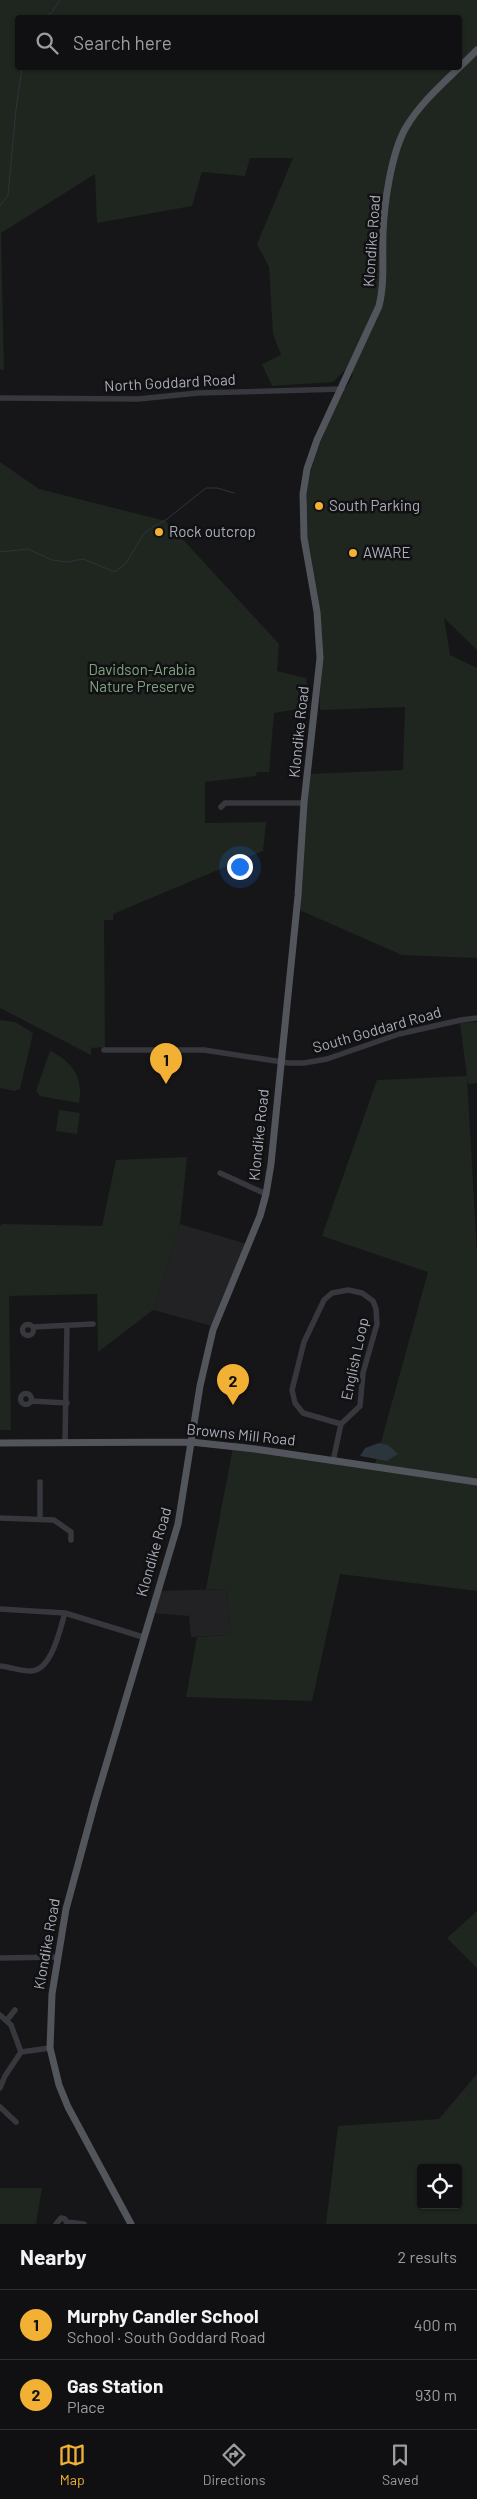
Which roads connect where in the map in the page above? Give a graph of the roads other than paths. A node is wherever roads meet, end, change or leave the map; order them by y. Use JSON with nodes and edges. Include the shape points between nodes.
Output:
{"nodes":[{"id":1,"x":477,"y":50,"type":"edge"},
{"id":2,"x":462,"y":66,"type":"edge"},
{"id":3,"x":458,"y":70,"type":"edge"},
{"id":4,"x":342,"y":388,"type":"junction"},
{"id":5,"x":0,"y":398,"type":"edge"},
{"id":6,"x":304,"y":803,"type":"junction"},
{"id":7,"x":221,"y":807,"type":"dead end"},
{"id":8,"x":477,"y":1018,"type":"edge"},
{"id":9,"x":104,"y":1050,"type":"dead end"},
{"id":10,"x":281,"y":1061,"type":"junction"},
{"id":11,"x":220,"y":1173,"type":"dead end"},
{"id":12,"x":266,"y":1194,"type":"junction"},
{"id":13,"x":93,"y":1324,"type":"dead end"},
{"id":14,"x":67,"y":1326,"type":"junction"},
{"id":15,"x":33,"y":1327,"type":"dead end"},
{"id":16,"x":32,"y":1401,"type":"dead end"},
{"id":17,"x":67,"y":1403,"type":"junction"},
{"id":18,"x":342,"y":1424,"type":"junction"},
{"id":19,"x":65,"y":1442,"type":"junction"},
{"id":20,"x":191,"y":1442,"type":"junction"},
{"id":21,"x":0,"y":1444,"type":"edge"},
{"id":22,"x":333,"y":1461,"type":"junction"},
{"id":23,"x":40,"y":1482,"type":"dead end"},
{"id":24,"x":477,"y":1482,"type":"edge"},
{"id":25,"x":0,"y":1518,"type":"edge"},
{"id":26,"x":40,"y":1519,"type":"junction"},
{"id":27,"x":71,"y":1540,"type":"dead end"},
{"id":28,"x":0,"y":1609,"type":"edge"},
{"id":29,"x":65,"y":1613,"type":"junction"},
{"id":30,"x":143,"y":1637,"type":"junction"},
{"id":31,"x":0,"y":1666,"type":"edge"},
{"id":32,"x":58,"y":1957,"type":"junction"},
{"id":33,"x":0,"y":1958,"type":"edge"},
{"id":34,"x":15,"y":2010,"type":"dead end"},
{"id":35,"x":0,"y":2015,"type":"edge"},
{"id":36,"x":7,"y":2020,"type":"junction"},
{"id":37,"x":50,"y":2048,"type":"junction"},
{"id":38,"x":22,"y":2052,"type":"junction"},
{"id":39,"x":0,"y":2088,"type":"edge"},
{"id":40,"x":0,"y":2107,"type":"edge"},
{"id":41,"x":16,"y":2122,"type":"dead end"},
{"id":42,"x":67,"y":2223,"type":"edge"},
{"id":43,"x":56,"y":2224,"type":"edge"},
{"id":44,"x":84,"y":2224,"type":"edge"},
{"id":45,"x":131,"y":2224,"type":"edge"}],
"edges":[{"from":1,"to":2,"type":"main road","name":"Klondike Road"},
{"from":3,"to":4,"type":"main road","name":"Klondike Road","via":[[414,116],[400,140],[383,232],[383,289],[372,324]]},
{"from":4,"to":5,"type":"street","name":"North Goddard Road","via":[[138,398]]},
{"from":4,"to":6,"type":"main road","name":"Klondike Road","via":[[312,451],[303,494],[304,538],[317,612],[320,658]]},
{"from":6,"to":7,"type":"street","via":[[225,803]]},
{"from":6,"to":10,"type":"main road","name":"Klondike Road"},
{"from":8,"to":10,"type":"street","name":"South Goddard Road","via":[[399,1034],[327,1059],[304,1063]]},
{"from":9,"to":10,"type":"street","name":"South Goddard Road","via":[[198,1050]]},
{"from":10,"to":12,"type":"main road","name":"Klondike Road"},
{"from":11,"to":12,"type":"street"},
{"from":12,"to":20,"type":"main road","name":"Klondike Road","via":[[213,1330]]},
{"from":13,"to":14,"type":"street"},
{"from":14,"to":15,"type":"street"},
{"from":14,"to":17,"type":"street"},
{"from":16,"to":17,"type":"street"},
{"from":17,"to":19,"type":"street"},
{"from":18,"to":18,"type":"street","name":"English Loop","via":[[360,1406],[363,1373],[377,1324],[373,1302],[362,1293],[348,1290],[336,1292],[324,1300],[298,1360],[292,1390],[292,1404],[298,1409],[309,1416]]},
{"from":18,"to":22,"type":"street"},
{"from":19,"to":20,"type":"main road","name":"Browns Mill Road"},
{"from":19,"to":21,"type":"main road","name":"Browns Mill Road"},
{"from":20,"to":22,"type":"main road","name":"Browns Mill Road","via":[[255,1448]]},
{"from":20,"to":30,"type":"main road","name":"Klondike Road","via":[[178,1524]]},
{"from":22,"to":24,"type":"main road","name":"Browns Mill Road"},
{"from":23,"to":26,"type":"street"},
{"from":25,"to":26,"type":"street"},
{"from":26,"to":27,"type":"street","via":[[63,1524],[71,1532]]},
{"from":28,"to":29,"type":"street"},
{"from":29,"to":30,"type":"street"},
{"from":29,"to":31,"type":"street","via":[[55,1644],[40,1669],[31,1671]]},
{"from":30,"to":32,"type":"main road","name":"Klondike Road","via":[[66,1909]]},
{"from":32,"to":33,"type":"street"},
{"from":32,"to":37,"type":"main road","name":"Klondike Road","via":[[49,2022]]},
{"from":34,"to":36,"type":"street"},
{"from":35,"to":36,"type":"street"},
{"from":36,"to":38,"type":"street"},
{"from":37,"to":38,"type":"street"},
{"from":37,"to":45,"type":"main road","name":"Klondike Road","via":[[68,2107]]},
{"from":38,"to":39,"type":"street"},
{"from":40,"to":41,"type":"street"},
{"from":42,"to":43,"type":"street","via":[[61,2218]]},
{"from":42,"to":44,"type":"street"}]}
